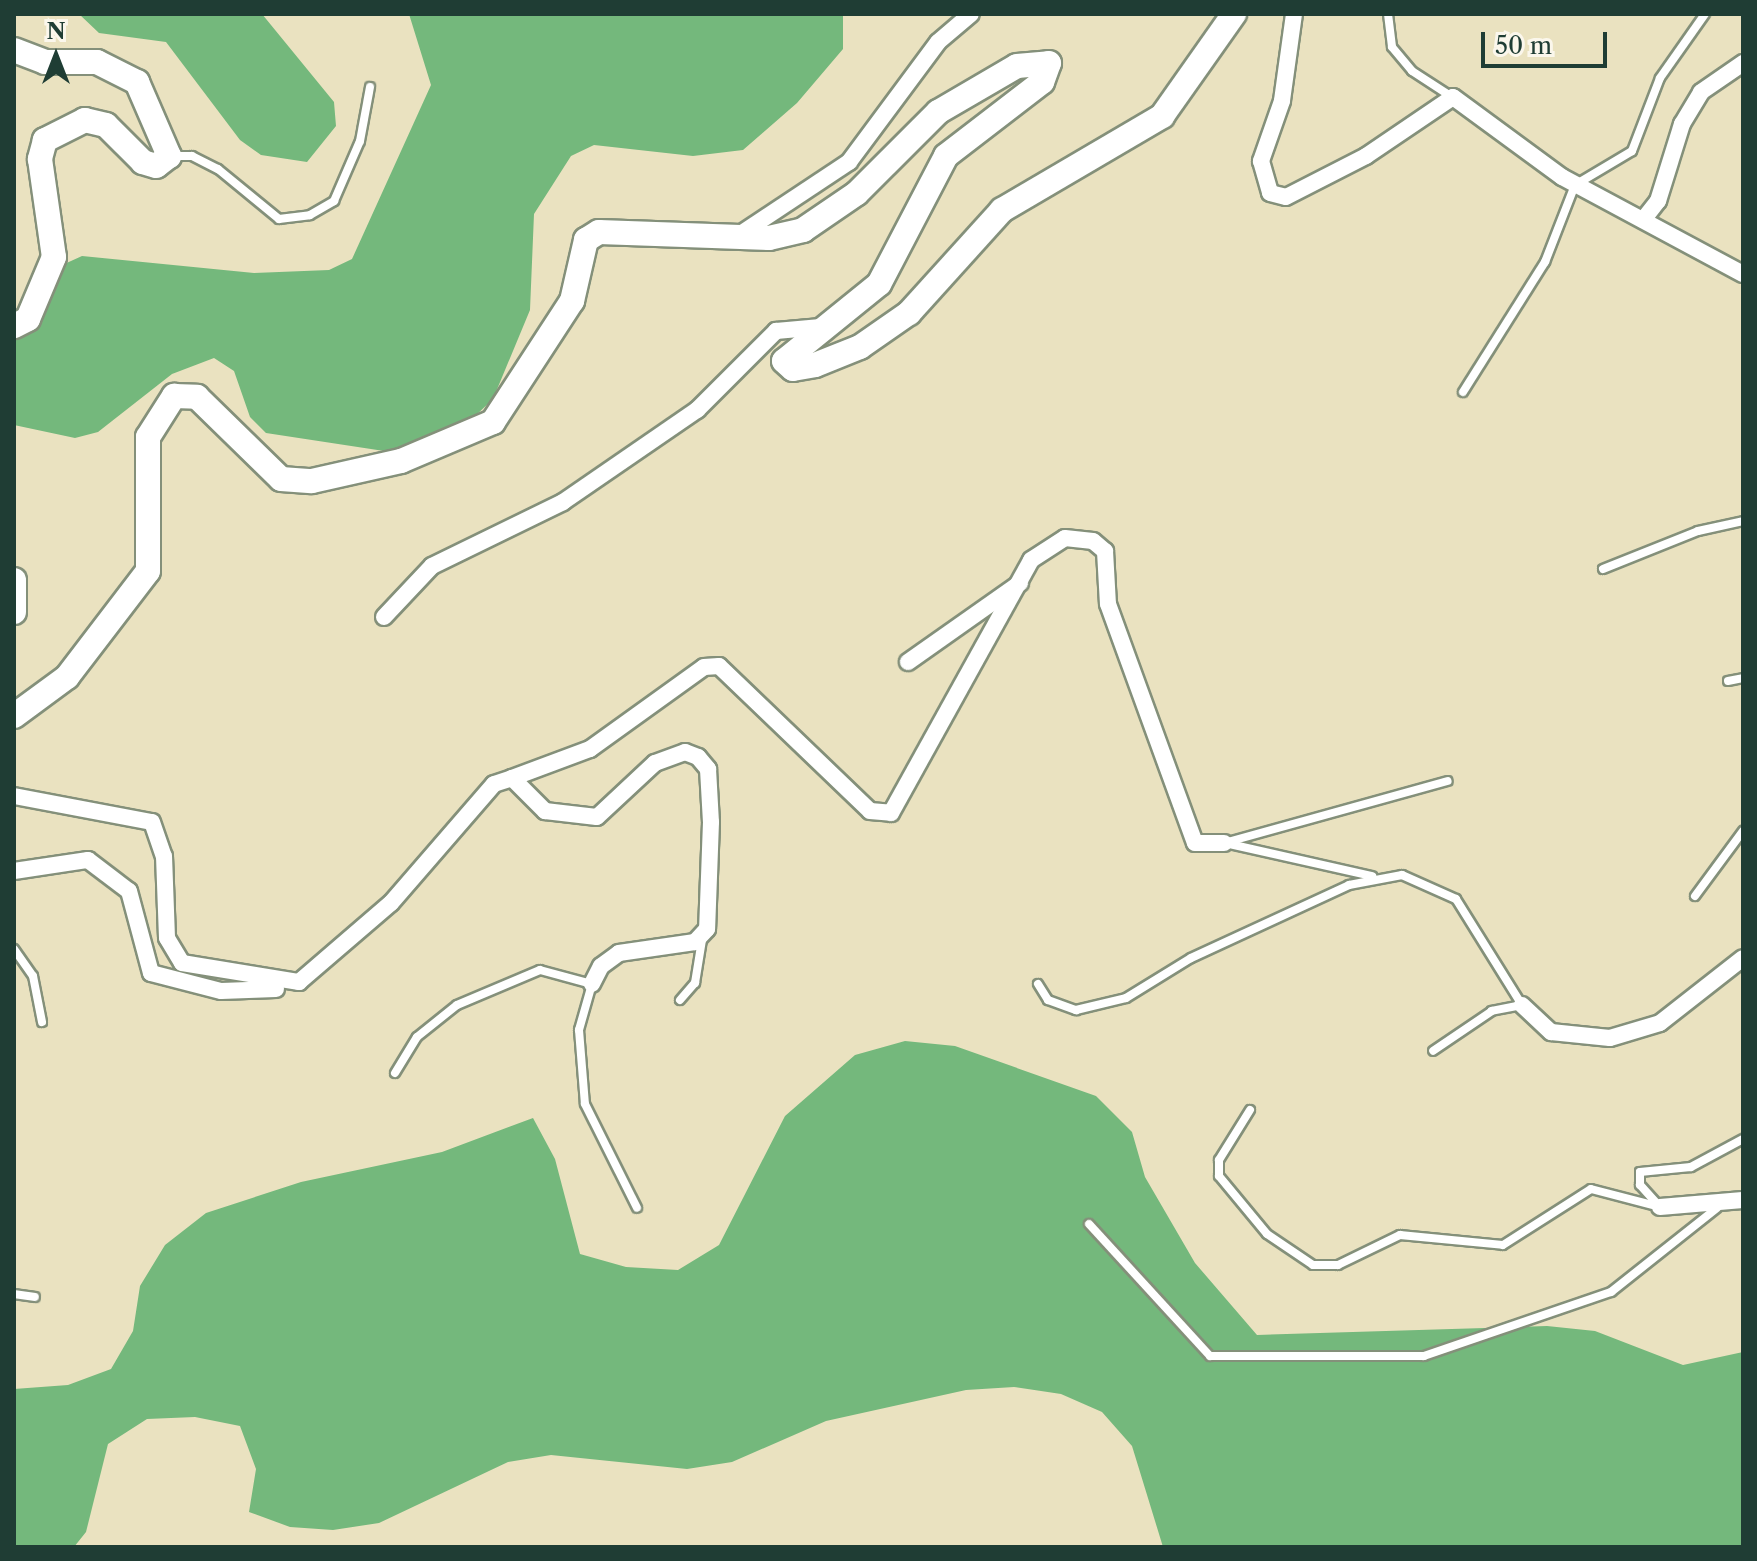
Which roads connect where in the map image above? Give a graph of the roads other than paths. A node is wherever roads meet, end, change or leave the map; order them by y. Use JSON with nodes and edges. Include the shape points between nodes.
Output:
{"nodes":[{"id":1,"x":971,"y":14,"type":"edge"},
{"id":2,"x":1234,"y":14,"type":"edge"},
{"id":3,"x":1294,"y":14,"type":"edge"},
{"id":4,"x":1388,"y":14,"type":"edge"},
{"id":5,"x":1705,"y":14,"type":"edge"},
{"id":6,"x":14,"y":50,"type":"edge"},
{"id":7,"x":1743,"y":63,"type":"edge"},
{"id":8,"x":370,"y":87,"type":"dead end"},
{"id":9,"x":1453,"y":97,"type":"junction"},
{"id":10,"x":169,"y":156,"type":"junction"},
{"id":11,"x":1575,"y":185,"type":"junction"},
{"id":12,"x":1643,"y":220,"type":"junction"},
{"id":13,"x":734,"y":238,"type":"junction"},
{"id":14,"x":1743,"y":274,"type":"edge"},
{"id":15,"x":14,"y":326,"type":"edge"},
{"id":16,"x":821,"y":327,"type":"junction"},
{"id":17,"x":1463,"y":392,"type":"dead end"},
{"id":18,"x":1743,"y":521,"type":"edge"},
{"id":19,"x":1603,"y":569,"type":"dead end"},
{"id":20,"x":14,"y":580,"type":"edge"},
{"id":21,"x":1024,"y":580,"type":"junction"},
{"id":22,"x":14,"y":612,"type":"edge"},
{"id":23,"x":384,"y":617,"type":"dead end"},
{"id":24,"x":908,"y":662,"type":"dead end"},
{"id":25,"x":1743,"y":678,"type":"edge"},
{"id":26,"x":1728,"y":681,"type":"dead end"},
{"id":27,"x":14,"y":716,"type":"edge"},
{"id":28,"x":512,"y":778,"type":"junction"},
{"id":29,"x":1448,"y":781,"type":"dead end"},
{"id":30,"x":14,"y":796,"type":"edge"},
{"id":31,"x":1743,"y":831,"type":"edge"},
{"id":32,"x":1224,"y":843,"type":"junction"},
{"id":33,"x":14,"y":871,"type":"edge"},
{"id":34,"x":1375,"y":877,"type":"junction"},
{"id":35,"x":1695,"y":896,"type":"dead end"},
{"id":36,"x":702,"y":939,"type":"junction"},
{"id":37,"x":14,"y":949,"type":"edge"},
{"id":38,"x":1743,"y":958,"type":"edge"},
{"id":39,"x":299,"y":982,"type":"junction"},
{"id":40,"x":592,"y":984,"type":"junction"},
{"id":41,"x":1038,"y":984,"type":"dead end"},
{"id":42,"x":680,"y":1000,"type":"dead end"},
{"id":43,"x":1522,"y":1005,"type":"junction"},
{"id":44,"x":42,"y":1022,"type":"dead end"},
{"id":45,"x":1433,"y":1051,"type":"dead end"},
{"id":46,"x":395,"y":1073,"type":"dead end"},
{"id":47,"x":1250,"y":1110,"type":"dead end"},
{"id":48,"x":1743,"y":1139,"type":"edge"},
{"id":49,"x":1743,"y":1200,"type":"edge"},
{"id":50,"x":1660,"y":1207,"type":"junction"},
{"id":51,"x":637,"y":1208,"type":"dead end"},
{"id":52,"x":1717,"y":1208,"type":"junction"},
{"id":53,"x":1089,"y":1224,"type":"dead end"},
{"id":54,"x":14,"y":1294,"type":"edge"},
{"id":55,"x":35,"y":1297,"type":"dead end"}],
"edges":[{"from":1,"to":13,"type":"street","via":[[938,42],[849,162]]},
{"from":2,"to":16,"type":"street","via":[[1162,116],[1002,210],[909,313],[860,347],[785,367],[789,352]]},
{"from":3,"to":9,"type":"street","via":[[1282,101],[1261,161],[1270,193],[1286,197],[1366,156]]},
{"from":4,"to":9,"type":"lane","via":[[1392,47],[1412,71]]},
{"from":5,"to":11,"type":"lane","via":[[1660,78],[1632,151]]},
{"from":6,"to":10,"type":"street","via":[[45,62],[97,62],[137,82]]},
{"from":7,"to":12,"type":"street","via":[[1701,92],[1682,124],[1658,201]]},
{"from":8,"to":10,"type":"lane","via":[[360,141],[334,201],[310,215],[279,219],[218,169],[192,156]]},
{"from":9,"to":11,"type":"street"},
{"from":10,"to":15,"type":"street","via":[[156,166],[143,162],[106,125],[85,120],[45,140],[40,159],[54,257],[28,319]]},
{"from":11,"to":12,"type":"street"},
{"from":11,"to":17,"type":"lane","via":[[1545,262]]},
{"from":12,"to":14,"type":"street"},
{"from":13,"to":16,"type":"street","via":[[803,230],[857,193],[938,112],[1017,66],[1049,63],[1042,82],[946,156],[893,266]]},
{"from":13,"to":27,"type":"street","via":[[631,230],[586,240],[572,301],[493,422],[386,466],[312,481],[281,479],[197,397],[164,402],[148,437],[148,571],[67,677]]},
{"from":16,"to":23,"type":"street","via":[[776,331],[697,410],[563,502],[432,566]]},
{"from":18,"to":19,"type":"lane","via":[[1698,531]]},
{"from":20,"to":22,"type":"street"},
{"from":21,"to":24,"type":"street"},
{"from":21,"to":28,"type":"street","via":[[891,813],[870,811],[719,666],[704,667],[590,749]]},
{"from":21,"to":32,"type":"street","via":[[1031,560],[1065,538],[1093,541],[1105,551],[1108,604],[1195,843]]},
{"from":25,"to":26,"type":"lane"},
{"from":28,"to":36,"type":"street","via":[[545,811],[597,817],[655,763],[685,752],[698,757],[708,769],[711,822]]},
{"from":28,"to":39,"type":"street","via":[[494,784],[391,903]]},
{"from":29,"to":32,"type":"lane"},
{"from":30,"to":39,"type":"street","via":[[152,822],[164,856],[167,938],[182,963]]},
{"from":31,"to":35,"type":"lane"},
{"from":32,"to":34,"type":"lane"},
{"from":33,"to":39,"type":"street","via":[[88,860],[129,891],[151,973],[221,991]]},
{"from":34,"to":41,"type":"lane","via":[[1191,958],[1126,998],[1076,1010],[1048,1000]]},
{"from":34,"to":43,"type":"lane","via":[[1402,875],[1456,899]]},
{"from":36,"to":40,"type":"street","via":[[619,953],[601,966]]},
{"from":36,"to":42,"type":"lane","via":[[695,983]]},
{"from":37,"to":44,"type":"lane","via":[[33,976]]},
{"from":38,"to":43,"type":"street","via":[[1660,1023],[1610,1038],[1551,1032]]},
{"from":40,"to":46,"type":"lane","via":[[540,970],[457,1005],[417,1037]]},
{"from":40,"to":51,"type":"lane","via":[[579,1030],[585,1104]]},
{"from":43,"to":45,"type":"lane","via":[[1492,1011]]},
{"from":47,"to":50,"type":"lane","via":[[1219,1160],[1219,1176],[1267,1234],[1313,1265],[1338,1265],[1400,1235],[1503,1245],[1591,1189]]},
{"from":48,"to":50,"type":"lane","via":[[1691,1167],[1640,1172],[1640,1185]]},
{"from":49,"to":52,"type":"street"},
{"from":50,"to":52,"type":"street"},
{"from":52,"to":53,"type":"lane","via":[[1611,1292],[1424,1356],[1210,1356]]},
{"from":54,"to":55,"type":"lane"}]}
